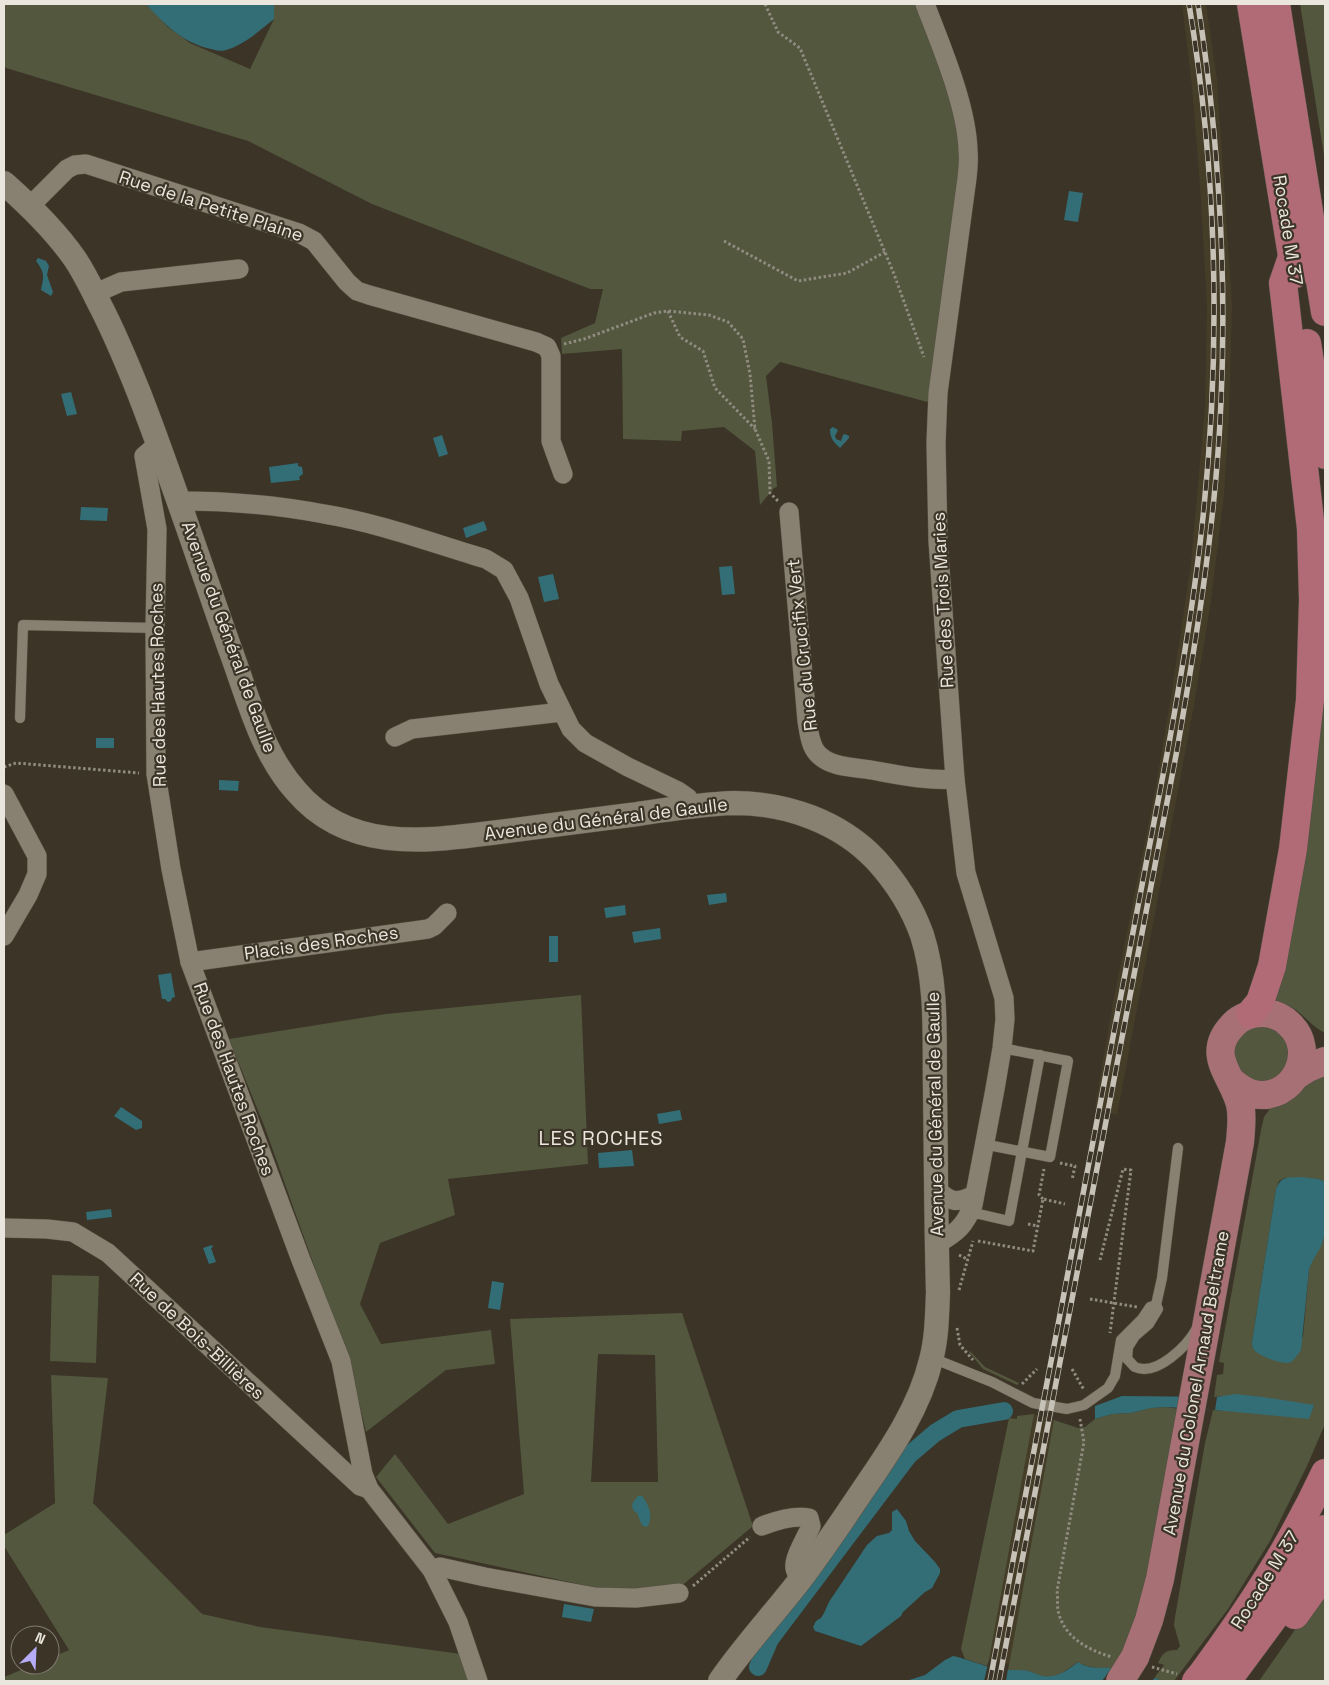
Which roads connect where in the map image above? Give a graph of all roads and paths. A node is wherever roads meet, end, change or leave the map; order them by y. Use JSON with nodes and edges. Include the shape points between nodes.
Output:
{"nodes":[{"id":1,"x":765,"y":4,"type":"edge"},
{"id":2,"x":924,"y":4,"type":"edge"},
{"id":3,"x":1251,"y":4,"type":"edge"},
{"id":4,"x":1276,"y":4,"type":"edge"},
{"id":5,"x":4,"y":183,"type":"edge"},
{"id":6,"x":30,"y":206,"type":"junction"},
{"id":7,"x":724,"y":241,"type":"dead end"},
{"id":8,"x":884,"y":252,"type":"junction"},
{"id":9,"x":1311,"y":260,"type":"edge"},
{"id":10,"x":239,"y":269,"type":"dead end"},
{"id":11,"x":95,"y":295,"type":"junction"},
{"id":12,"x":668,"y":311,"type":"junction"},
{"id":13,"x":1325,"y":312,"type":"edge"},
{"id":14,"x":548,"y":347,"type":"junction"},
{"id":15,"x":938,"y":393,"type":"junction"},
{"id":16,"x":755,"y":429,"type":"junction"},
{"id":17,"x":158,"y":443,"type":"junction"},
{"id":18,"x":1325,"y":455,"type":"edge"},
{"id":19,"x":563,"y":474,"type":"dead end"},
{"id":20,"x":179,"y":501,"type":"junction"},
{"id":21,"x":790,"y":512,"type":"joint"},
{"id":22,"x":155,"y":628,"type":"junction"},
{"id":23,"x":562,"y":712,"type":"junction"},
{"id":24,"x":20,"y":718,"type":"dead end"},
{"id":25,"x":395,"y":737,"type":"dead end"},
{"id":26,"x":4,"y":767,"type":"edge"},
{"id":27,"x":156,"y":774,"type":"junction"},
{"id":28,"x":955,"y":779,"type":"junction"},
{"id":29,"x":4,"y":794,"type":"edge"},
{"id":30,"x":692,"y":807,"type":"junction"},
{"id":31,"x":447,"y":913,"type":"dead end"},
{"id":32,"x":4,"y":936,"type":"edge"},
{"id":33,"x":190,"y":962,"type":"junction"},
{"id":34,"x":1250,"y":1014,"type":"junction"},
{"id":35,"x":1294,"y":1028,"type":"junction"},
{"id":36,"x":1325,"y":1044,"type":"edge"},
{"id":37,"x":1002,"y":1048,"type":"junction"},
{"id":38,"x":1040,"y":1055,"type":"junction"},
{"id":39,"x":1325,"y":1061,"type":"edge"},
{"id":40,"x":1230,"y":1080,"type":"junction"},
{"id":41,"x":1288,"y":1083,"type":"junction"},
{"id":42,"x":983,"y":1144,"type":"junction"},
{"id":43,"x":1178,"y":1148,"type":"dead end"},
{"id":44,"x":1022,"y":1152,"type":"junction"},
{"id":45,"x":1045,"y":1162,"type":"dead end"},
{"id":46,"x":1055,"y":1162,"type":"dead end"},
{"id":47,"x":1072,"y":1180,"type":"dead end"},
{"id":48,"x":937,"y":1190,"type":"junction"},
{"id":49,"x":974,"y":1195,"type":"junction"},
{"id":50,"x":1043,"y":1200,"type":"junction"},
{"id":51,"x":1065,"y":1204,"type":"dead end"},
{"id":52,"x":974,"y":1214,"type":"junction"},
{"id":53,"x":1028,"y":1224,"type":"dead end"},
{"id":54,"x":1038,"y":1226,"type":"junction"},
{"id":55,"x":4,"y":1228,"type":"edge"},
{"id":56,"x":978,"y":1241,"type":"dead end"},
{"id":57,"x":937,"y":1244,"type":"junction"},
{"id":58,"x":958,"y":1255,"type":"dead end"},
{"id":59,"x":967,"y":1259,"type":"junction"},
{"id":60,"x":1100,"y":1260,"type":"dead end"},
{"id":61,"x":958,"y":1297,"type":"dead end"},
{"id":62,"x":1212,"y":1298,"type":"junction"},
{"id":63,"x":1090,"y":1299,"type":"dead end"},
{"id":64,"x":1114,"y":1303,"type":"junction"},
{"id":65,"x":1156,"y":1305,"type":"junction"},
{"id":66,"x":1141,"y":1308,"type":"dead end"},
{"id":67,"x":957,"y":1321,"type":"dead end"},
{"id":68,"x":1108,"y":1341,"type":"dead end"},
{"id":69,"x":932,"y":1359,"type":"junction"},
{"id":70,"x":976,"y":1363,"type":"dead end"},
{"id":71,"x":1037,"y":1369,"type":"dead end"},
{"id":72,"x":1072,"y":1369,"type":"dead end"},
{"id":73,"x":1018,"y":1388,"type":"dead end"},
{"id":74,"x":1087,"y":1395,"type":"dead end"},
{"id":75,"x":1199,"y":1403,"type":"junction"},
{"id":76,"x":1075,"y":1407,"type":"junction"},
{"id":77,"x":1325,"y":1473,"type":"edge"},
{"id":78,"x":369,"y":1489,"type":"junction"},
{"id":79,"x":762,"y":1526,"type":"joint"},
{"id":80,"x":1325,"y":1529,"type":"edge"},
{"id":81,"x":432,"y":1570,"type":"junction"},
{"id":82,"x":1325,"y":1573,"type":"edge"},
{"id":83,"x":801,"y":1579,"type":"junction"},
{"id":84,"x":679,"y":1593,"type":"joint"},
{"id":85,"x":1133,"y":1667,"type":"edge"},
{"id":86,"x":1213,"y":1675,"type":"edge"},
{"id":87,"x":478,"y":1681,"type":"edge"},
{"id":88,"x":720,"y":1681,"type":"edge"}],
"edges":[{"from":1,"to":8,"type":"path","via":[[778,32],[800,48]]},
{"from":2,"to":15,"type":"street","name":"Rue des Trois Maries","via":[[962,111],[968,150],[968,178]]},
{"from":3,"to":9,"type":"highway","name":"Rocade M 37"},
{"from":4,"to":9,"type":"highway","name":"Rocade M 37"},
{"from":5,"to":6,"type":"street","name":"Avenue du Général de Gaulle"},
{"from":6,"to":11,"type":"street","name":"Avenue du Général de Gaulle","via":[[75,258]]},
{"from":6,"to":14,"type":"street","name":"Rue de la Petite Plaine","via":[[67,169],[86,164],[299,233],[314,241],[357,291]]},
{"from":7,"to":8,"type":"path","via":[[798,281],[847,273]]},
{"from":8,"to":15,"type":"path"},
{"from":9,"to":13,"type":"highway","name":"Rocade M 37"},
{"from":9,"to":18,"type":"highway","name":"Rocade M 37"},
{"from":9,"to":34,"type":"highway","via":[[1283,283],[1311,529],[1310,700],[1293,849],[1272,966],[1260,1002]]},
{"from":10,"to":11,"type":"street","via":[[121,282]]},
{"from":11,"to":17,"type":"street","name":"Avenue du Général de Gaulle","via":[[128,363]]},
{"from":12,"to":14,"type":"path","via":[[654,313],[584,339]]},
{"from":12,"to":16,"type":"path","via":[[680,337],[703,351],[715,388]]},
{"from":12,"to":16,"type":"path","via":[[709,314],[728,322],[743,339]]},
{"from":14,"to":19,"type":"street","via":[[551,356],[551,441]]},
{"from":15,"to":28,"type":"street","name":"Rue des Trois Maries","via":[[938,541]]},
{"from":16,"to":21,"type":"path","via":[[769,460],[770,493]]},
{"from":17,"to":20,"type":"street","name":"Avenue du Général de Gaulle"},
{"from":17,"to":22,"type":"street","name":"Rue des Hautes Roches","via":[[144,456],[157,529]]},
{"from":20,"to":23,"type":"street","via":[[213,501],[324,514],[486,559],[504,570],[519,598]]},
{"from":20,"to":30,"type":"street","name":"Avenue du Général de Gaulle","via":[[269,749],[298,794],[324,815],[358,833],[382,839],[415,840]]},
{"from":21,"to":28,"type":"street","name":"Rue du Crucifix Vert","via":[[807,721],[817,753],[825,760],[850,767],[911,777]]},
{"from":22,"to":24,"type":"lane","via":[[23,625]]},
{"from":22,"to":27,"type":"street","name":"Rue des Hautes Roches"},
{"from":23,"to":25,"type":"street","via":[[412,729]]},
{"from":23,"to":30,"type":"street","via":[[571,729],[585,743],[678,791],[688,798]]},
{"from":26,"to":27,"type":"path","via":[[16,763]]},
{"from":27,"to":33,"type":"street","name":"Rue des Hautes Roches"},
{"from":28,"to":37,"type":"street","name":"Rue des Trois Maries","via":[[966,873],[1004,998]]},
{"from":29,"to":32,"type":"street","via":[[37,856],[37,874]]},
{"from":30,"to":48,"type":"street","name":"Avenue du Général de Gaulle","via":[[736,803],[791,810],[811,817],[851,838],[868,852],[904,896],[922,937],[932,982]]},
{"from":31,"to":33,"type":"street","name":"Placis des Roches","via":[[428,929]]},
{"from":33,"to":78,"type":"street","name":"Rue des Hautes Roches","via":[[341,1361],[363,1474]]},
{"from":34,"to":35,"type":"main road","via":[[1274,1014]]},
{"from":34,"to":40,"type":"main road","via":[[1238,1020],[1222,1042],[1220,1056]]},
{"from":35,"to":36,"type":"main road"},
{"from":35,"to":41,"type":"main road","via":[[1303,1050],[1302,1063]]},
{"from":37,"to":38,"type":"lane"},
{"from":37,"to":42,"type":"street","name":"Rue des Trois Maries"},
{"from":38,"to":44,"type":"lane"},
{"from":38,"to":44,"type":"lane","via":[[1068,1061],[1050,1157]]},
{"from":39,"to":41,"type":"main road","name":"Avenue du Colonel Arnaud Beltrame","via":[[1308,1068]]},
{"from":40,"to":41,"type":"main road","via":[[1253,1094],[1266,1094]]},
{"from":40,"to":62,"type":"main road","name":"Avenue du Colonel Arnaud Beltrame","via":[[1239,1101],[1242,1125]]},
{"from":41,"to":75,"type":"main road","name":"Avenue du Colonel Arnaud Beltrame","via":[[1265,1104],[1250,1145]]},
{"from":42,"to":44,"type":"lane"},
{"from":42,"to":49,"type":"street","name":"Rue des Trois Maries"},
{"from":43,"to":65,"type":"lane"},
{"from":44,"to":52,"type":"lane","via":[[1009,1221]]},
{"from":45,"to":50,"type":"path","via":[[1039,1195]]},
{"from":46,"to":47,"type":"path","via":[[1075,1166]]},
{"from":48,"to":49,"type":"street","via":[[948,1199],[957,1201]]},
{"from":48,"to":57,"type":"street","name":"Avenue du Général de Gaulle"},
{"from":49,"to":52,"type":"street","name":"Rue des Trois Maries"},
{"from":50,"to":51,"type":"path"},
{"from":50,"to":54,"type":"path"},
{"from":52,"to":57,"type":"street","name":"Rue des Trois Maries","via":[[958,1231]]},
{"from":52,"to":59,"type":"path"},
{"from":53,"to":54,"type":"path"},
{"from":54,"to":56,"type":"path","via":[[1033,1251]]},
{"from":55,"to":78,"type":"street","name":"Rue de Bois-Billières","via":[[74,1232],[108,1253],[360,1486]]},
{"from":57,"to":69,"type":"street","name":"Avenue du Général de Gaulle","via":[[937,1324]]},
{"from":58,"to":59,"type":"path"},
{"from":59,"to":61,"type":"path"},
{"from":60,"to":64,"type":"path","via":[[1123,1169],[1131,1170]]},
{"from":62,"to":65,"type":"lane","via":[[1195,1332],[1183,1347],[1160,1364],[1146,1369],[1134,1367],[1127,1358],[1128,1347],[1149,1324],[1158,1309]]},
{"from":62,"to":75,"type":"main road","name":"Avenue du Colonel Arnaud Beltrame"},
{"from":63,"to":64,"type":"path"},
{"from":64,"to":66,"type":"path"},
{"from":64,"to":68,"type":"path"},
{"from":65,"to":76,"type":"lane","via":[[1150,1307],[1121,1340],[1115,1376],[1108,1388],[1084,1405]]},
{"from":67,"to":70,"type":"path","via":[[960,1345]]},
{"from":69,"to":76,"type":"lane","via":[[992,1382],[1033,1403]]},
{"from":69,"to":83,"type":"street","name":"Avenue du Général de Gaulle","via":[[921,1391],[884,1460]]},
{"from":71,"to":73,"type":"path"},
{"from":72,"to":74,"type":"path"},
{"from":75,"to":85,"type":"main road","name":"Avenue du Colonel Arnaud Beltrame","via":[[1165,1614]]},
{"from":76,"to":85,"type":"path","via":[[1084,1442],[1057,1591],[1058,1611],[1072,1636],[1084,1645]]},
{"from":77,"to":86,"type":"highway","name":"Rocade M 37"},
{"from":78,"to":81,"type":"street","name":"Rue des Hautes Roches"},
{"from":79,"to":83,"type":"street","via":[[809,1518],[811,1526],[795,1561],[795,1570]]},
{"from":79,"to":84,"type":"path","via":[[692,1587]]},
{"from":80,"to":86,"type":"highway","name":"Rocade M 37","via":[[1280,1608]]},
{"from":81,"to":84,"type":"street","via":[[440,1567],[595,1597],[636,1598]]},
{"from":81,"to":87,"type":"street","name":"Rue des Hautes Roches","via":[[458,1622]]},
{"from":82,"to":86,"type":"highway","via":[[1266,1650]]},
{"from":83,"to":88,"type":"street","name":"Avenue du Général de Gaulle"},
{"from":85,"to":86,"type":"path"}]}
